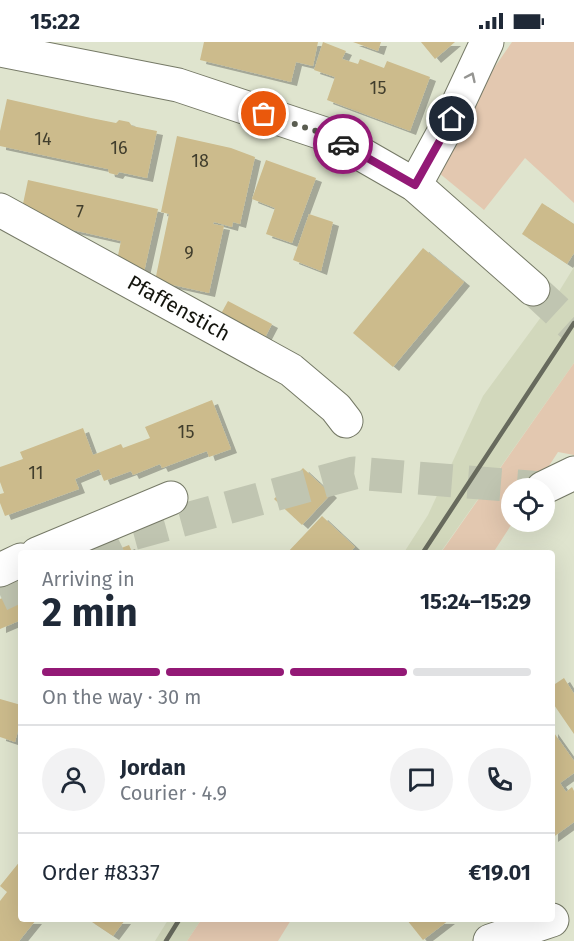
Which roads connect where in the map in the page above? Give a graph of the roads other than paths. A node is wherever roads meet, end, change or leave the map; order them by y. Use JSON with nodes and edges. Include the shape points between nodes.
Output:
{"nodes":[{"id":1,"x":487,"y":42,"type":"edge"},
{"id":2,"x":0,"y":50,"type":"edge"},
{"id":3,"x":415,"y":185,"type":"junction"},
{"id":4,"x":0,"y":210,"type":"edge"},
{"id":5,"x":533,"y":289,"type":"tunnel mouth"},
{"id":6,"x":346,"y":421,"type":"dead end"},
{"id":7,"x":574,"y":473,"type":"edge"},
{"id":8,"x":574,"y":492,"type":"edge"},
{"id":9,"x":171,"y":498,"type":"dead end"},
{"id":10,"x":47,"y":550,"type":"edge"},
{"id":11,"x":18,"y":561,"type":"edge"},
{"id":12,"x":0,"y":570,"type":"edge"},
{"id":13,"x":574,"y":905,"type":"edge"},
{"id":14,"x":555,"y":917,"type":"edge"},
{"id":15,"x":544,"y":922,"type":"edge"},
{"id":16,"x":490,"y":941,"type":"edge"}],
"edges":[{"from":3,"to":1,"type":"street","one_way":true,"via":[[452,119]]},
{"from":2,"to":3,"type":"street","via":[[178,85],[328,135]]},
{"from":3,"to":5,"type":"street"},
{"from":4,"to":6,"type":"street","name":"Pfaffenstich","via":[[291,370]]},
{"from":7,"to":8,"type":"street","via":[[543,488]]},
{"from":9,"to":10,"type":"street"},
{"from":11,"to":12,"type":"street"},
{"from":13,"to":14,"type":"street"},
{"from":15,"to":16,"type":"street"}]}
